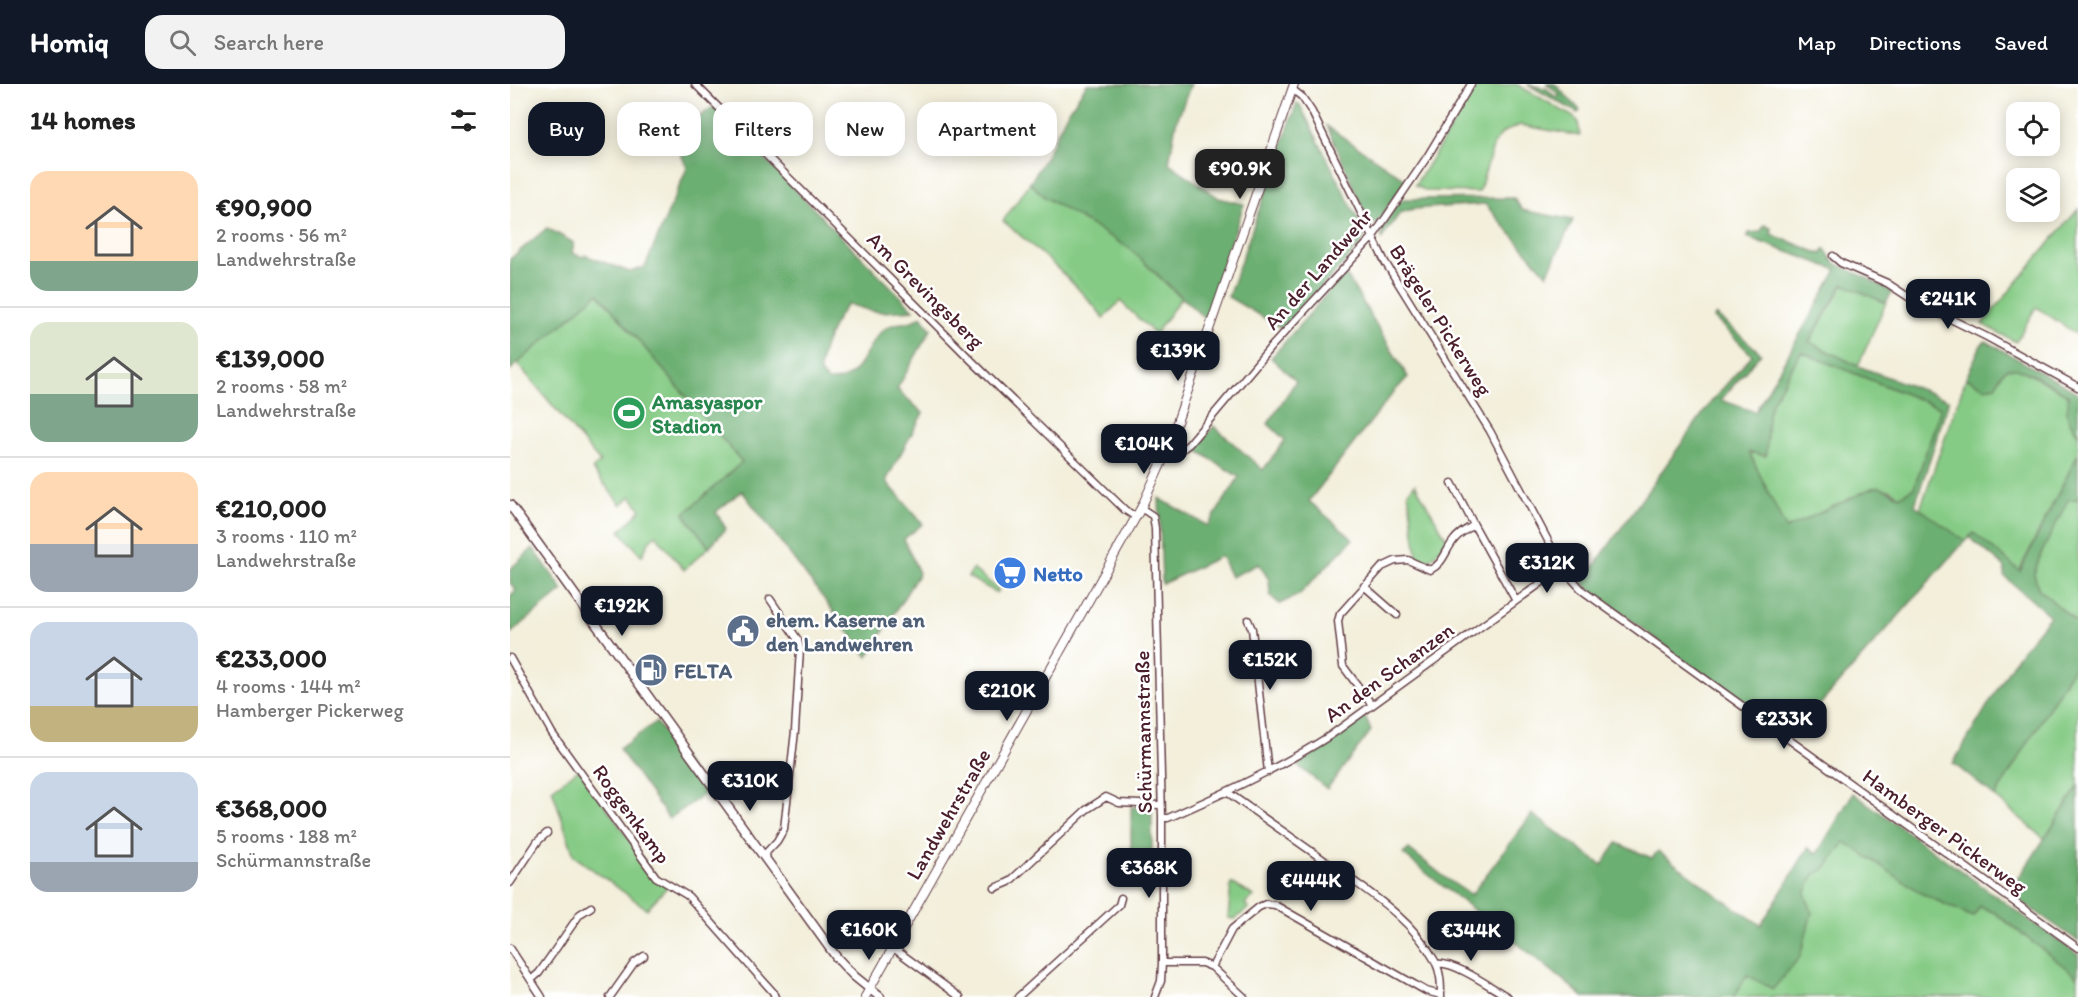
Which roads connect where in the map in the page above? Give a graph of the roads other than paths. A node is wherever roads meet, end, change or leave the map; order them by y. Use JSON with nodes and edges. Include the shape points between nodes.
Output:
{"nodes":[{"id":1,"x":695,"y":84,"type":"edge"},
{"id":2,"x":1471,"y":84,"type":"edge"},
{"id":3,"x":1293,"y":86,"type":"edge"},
{"id":4,"x":1372,"y":238,"type":"junction"},
{"id":5,"x":1833,"y":256,"type":"dead end"},
{"id":6,"x":2078,"y":387,"type":"edge"},
{"id":7,"x":1167,"y":452,"type":"junction"},
{"id":8,"x":1452,"y":483,"type":"dead end"},
{"id":9,"x":510,"y":505,"type":"edge"},
{"id":10,"x":1141,"y":508,"type":"junction"},
{"id":11,"x":1136,"y":517,"type":"junction"},
{"id":12,"x":1474,"y":525,"type":"junction"},
{"id":13,"x":1563,"y":569,"type":"junction"},
{"id":14,"x":1364,"y":586,"type":"junction"},
{"id":15,"x":770,"y":599,"type":"dead end"},
{"id":16,"x":1516,"y":602,"type":"junction"},
{"id":17,"x":1397,"y":615,"type":"dead end"},
{"id":18,"x":1248,"y":620,"type":"dead end"},
{"id":19,"x":510,"y":658,"type":"edge"},
{"id":20,"x":1372,"y":705,"type":"junction"},
{"id":21,"x":1268,"y":772,"type":"junction"},
{"id":22,"x":1227,"y":792,"type":"junction"},
{"id":23,"x":1160,"y":805,"type":"junction"},
{"id":24,"x":1162,"y":818,"type":"junction"},
{"id":25,"x":547,"y":833,"type":"dead end"},
{"id":26,"x":764,"y":855,"type":"junction"},
{"id":27,"x":510,"y":884,"type":"edge"},
{"id":28,"x":994,"y":888,"type":"dead end"},
{"id":29,"x":1121,"y":898,"type":"dead end"},
{"id":30,"x":591,"y":907,"type":"dead end"},
{"id":31,"x":892,"y":947,"type":"junction"},
{"id":32,"x":510,"y":948,"type":"edge"},
{"id":33,"x":2078,"y":948,"type":"edge"},
{"id":34,"x":644,"y":956,"type":"dead end"},
{"id":35,"x":1162,"y":963,"type":"junction"},
{"id":36,"x":1436,"y":964,"type":"junction"},
{"id":37,"x":1212,"y":967,"type":"junction"},
{"id":38,"x":531,"y":980,"type":"junction"},
{"id":39,"x":870,"y":988,"type":"junction"},
{"id":40,"x":1441,"y":996,"type":"edge"},
{"id":41,"x":542,"y":997,"type":"edge"},
{"id":42,"x":610,"y":997,"type":"edge"},
{"id":43,"x":775,"y":997,"type":"edge"},
{"id":44,"x":865,"y":997,"type":"edge"},
{"id":45,"x":880,"y":997,"type":"edge"},
{"id":46,"x":960,"y":997,"type":"edge"},
{"id":47,"x":1018,"y":997,"type":"edge"},
{"id":48,"x":1155,"y":997,"type":"edge"},
{"id":49,"x":1244,"y":997,"type":"edge"},
{"id":50,"x":1509,"y":997,"type":"edge"}],
"edges":[{"from":1,"to":11,"type":"street","name":"Am Grevingsberg","via":[[972,361]]},
{"from":2,"to":4,"type":"street","name":"An der Landwehr"},
{"from":3,"to":4,"type":"street","name":"Brägeler Pickerweg","via":[[1312,112]]},
{"from":3,"to":7,"type":"street","name":"Landwehrstraße"},
{"from":4,"to":7,"type":"street","name":"An der Landwehr","via":[[1270,348],[1189,444],[1178,453]]},
{"from":4,"to":13,"type":"street","name":"Brägeler Pickerweg","via":[[1490,431]]},
{"from":5,"to":6,"type":"street"},
{"from":7,"to":10,"type":"street","name":"Landwehrstraße"},
{"from":8,"to":12,"type":"street"},
{"from":9,"to":26,"type":"main road"},
{"from":10,"to":11,"type":"street","name":"Landwehrstraße"},
{"from":10,"to":23,"type":"street","name":"Schürmannstraße","via":[[1153,516],[1155,528]]},
{"from":11,"to":31,"type":"street","name":"Landwehrstraße"},
{"from":12,"to":14,"type":"street","via":[[1454,539],[1442,561],[1430,570],[1408,560],[1390,562]]},
{"from":12,"to":16,"type":"street"},
{"from":13,"to":16,"type":"street","name":"An den Schanzen"},
{"from":13,"to":33,"type":"street","name":"Hamberger Pickerweg","via":[[1592,598]]},
{"from":14,"to":17,"type":"street"},
{"from":14,"to":20,"type":"street","via":[[1338,621],[1343,666]]},
{"from":15,"to":26,"type":"street","via":[[800,649],[784,829]]},
{"from":16,"to":20,"type":"street","name":"An den Schanzen"},
{"from":18,"to":21,"type":"street"},
{"from":19,"to":43,"type":"street","name":"Roggenkamp","via":[[552,733],[656,877],[688,896]]},
{"from":20,"to":21,"type":"street","name":"An den Schanzen"},
{"from":21,"to":22,"type":"street","name":"An den Schanzen"},
{"from":22,"to":24,"type":"street","name":"An den Schanzen"},
{"from":22,"to":36,"type":"street","via":[[1395,913],[1422,941]]},
{"from":23,"to":24,"type":"street","name":"Schürmannstraße"},
{"from":23,"to":28,"type":"street","via":[[1119,803],[1106,797],[1086,810],[1009,882]]},
{"from":24,"to":35,"type":"street","name":"Schürmannstraße"},
{"from":25,"to":27,"type":"street"},
{"from":26,"to":39,"type":"main road","via":[[837,958]]},
{"from":29,"to":47,"type":"street","via":[[1119,905]]},
{"from":30,"to":38,"type":"street","via":[[580,914]]},
{"from":31,"to":39,"type":"street","name":"Landwehrstraße"},
{"from":31,"to":46,"type":"street"},
{"from":32,"to":38,"type":"street"},
{"from":34,"to":42,"type":"street","via":[[634,963]]},
{"from":35,"to":37,"type":"street","via":[[1202,963]]},
{"from":35,"to":48,"type":"street","name":"Schürmannstraße"},
{"from":36,"to":40,"type":"street"},
{"from":36,"to":50,"type":"street","via":[[1442,962],[1460,970]]},
{"from":37,"to":40,"type":"street","via":[[1232,928],[1258,907],[1275,905],[1431,994]]},
{"from":37,"to":49,"type":"street"},
{"from":38,"to":41,"type":"street"},
{"from":39,"to":44,"type":"street","name":"Landwehrstraße"},
{"from":39,"to":45,"type":"main road"}]}
